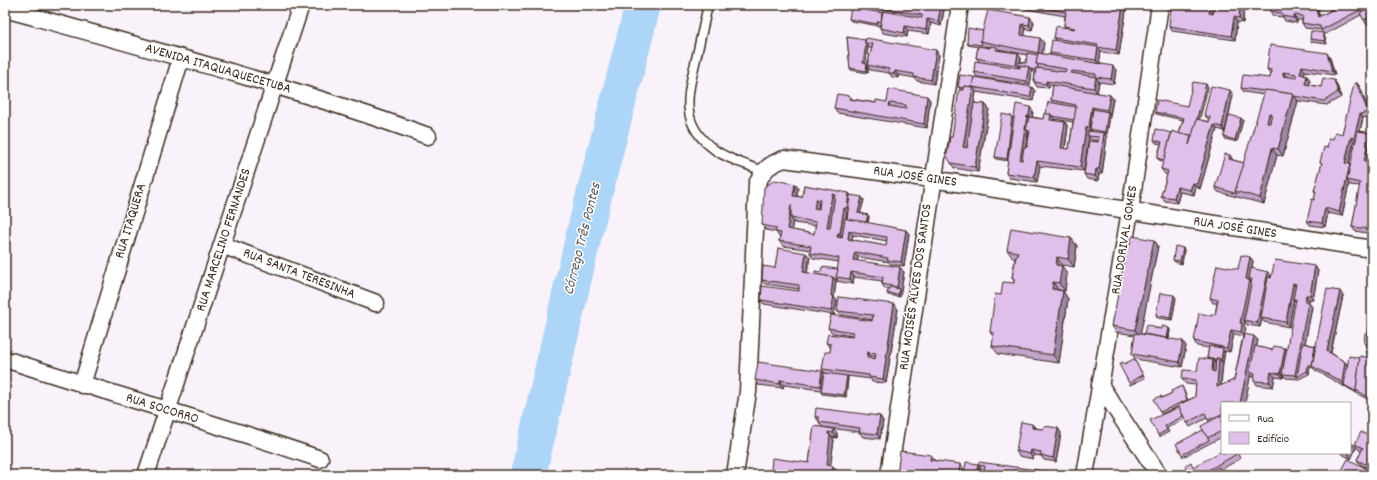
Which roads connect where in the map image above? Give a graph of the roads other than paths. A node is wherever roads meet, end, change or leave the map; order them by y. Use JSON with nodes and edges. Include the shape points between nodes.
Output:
{"nodes":[{"id":1,"x":301,"y":5,"type":"edge"},
{"id":2,"x":708,"y":5,"type":"edge"},
{"id":3,"x":960,"y":5,"type":"edge"},
{"id":4,"x":1160,"y":5,"type":"edge"},
{"id":5,"x":5,"y":9,"type":"edge"},
{"id":6,"x":181,"y":58,"type":"junction"},
{"id":7,"x":275,"y":85,"type":"junction"},
{"id":8,"x":428,"y":136,"type":"dead end"},
{"id":9,"x":763,"y":171,"type":"junction"},
{"id":10,"x":932,"y":179,"type":"junction"},
{"id":11,"x":1130,"y":211,"type":"junction"},
{"id":12,"x":222,"y":245,"type":"junction"},
{"id":13,"x":1372,"y":249,"type":"edge"},
{"id":14,"x":376,"y":303,"type":"dead end"},
{"id":15,"x":5,"y":359,"type":"edge"},
{"id":16,"x":82,"y":384,"type":"junction"},
{"id":17,"x":1100,"y":386,"type":"junction"},
{"id":18,"x":168,"y":411,"type":"junction"},
{"id":19,"x":320,"y":459,"type":"dead end"},
{"id":20,"x":146,"y":475,"type":"edge"},
{"id":21,"x":735,"y":475,"type":"edge"},
{"id":22,"x":889,"y":475,"type":"edge"},
{"id":23,"x":1085,"y":475,"type":"edge"},
{"id":24,"x":1159,"y":475,"type":"edge"}],
"edges":[{"from":1,"to":7,"type":"street","name":"RUA MARCELINO FERNANDES"},
{"from":2,"to":9,"type":"lane","via":[[687,96],[689,116],[696,131],[717,151]]},
{"from":3,"to":10,"type":"street","name":"RUA MOISÉS ALVES DOS SANTOS"},
{"from":4,"to":11,"type":"street","name":"RUA DORIVAL GOMES"},
{"from":5,"to":6,"type":"street","name":"AVENIDA ITAQUAQUECETUBA"},
{"from":6,"to":7,"type":"street","name":"AVENIDA ITAQUAQUECETUBA"},
{"from":6,"to":16,"type":"street","name":"RUA ITAQUERA"},
{"from":7,"to":8,"type":"street","name":"AVENIDA ITAQUAQUECETUBA"},
{"from":7,"to":12,"type":"street","name":"RUA MARCELINO FERNANDES"},
{"from":9,"to":10,"type":"street","name":"RUA JOSÉ GINES","via":[[772,163],[784,159]]},
{"from":9,"to":21,"type":"street","via":[[757,184],[748,392]]},
{"from":10,"to":11,"type":"street","name":"RUA JOSÉ GINES"},
{"from":10,"to":22,"type":"street","name":"RUA MOISÉS ALVES DOS SANTOS"},
{"from":11,"to":13,"type":"street","name":"RUA JOSÉ GINES"},
{"from":11,"to":17,"type":"street","name":"RUA DORIVAL GOMES"},
{"from":12,"to":14,"type":"street","name":"RUA SANTA TERESINHA"},
{"from":12,"to":18,"type":"street","name":"RUA MARCELINO FERNANDES"},
{"from":15,"to":16,"type":"street","name":"RUA SOCORRO"},
{"from":16,"to":18,"type":"street","name":"RUA SOCORRO"},
{"from":17,"to":23,"type":"street","name":"RUA DORIVAL GOMES"},
{"from":17,"to":24,"type":"street"},
{"from":18,"to":19,"type":"street","name":"RUA SOCORRO"},
{"from":18,"to":20,"type":"street","name":"RUA MARCELINO FERNANDES"}]}
